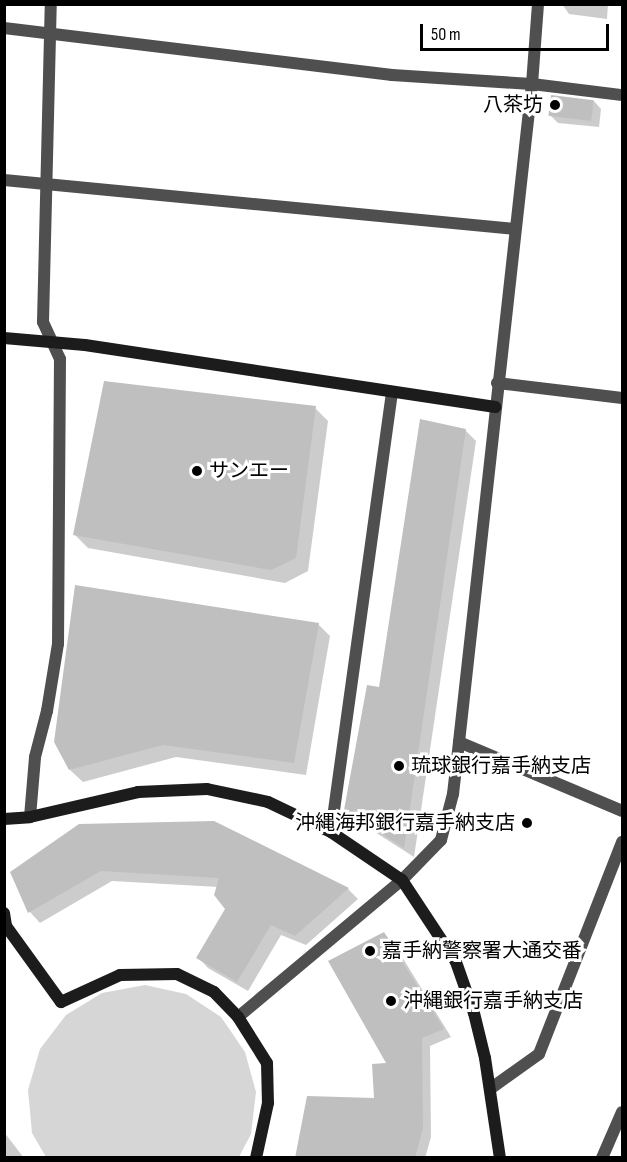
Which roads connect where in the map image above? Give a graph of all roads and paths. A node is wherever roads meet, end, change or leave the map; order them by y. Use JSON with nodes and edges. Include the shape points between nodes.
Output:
{"nodes":[{"id":1,"x":51,"y":4,"type":"edge"},
{"id":2,"x":538,"y":4,"type":"edge"},
{"id":3,"x":4,"y":28,"type":"edge"},
{"id":4,"x":51,"y":33,"type":"junction"},
{"id":5,"x":532,"y":84,"type":"junction"},
{"id":6,"x":622,"y":95,"type":"edge"},
{"id":7,"x":4,"y":180,"type":"edge"},
{"id":8,"x":47,"y":184,"type":"junction"},
{"id":9,"x":515,"y":229,"type":"junction"},
{"id":10,"x":4,"y":338,"type":"edge"},
{"id":11,"x":51,"y":342,"type":"junction"},
{"id":12,"x":497,"y":383,"type":"junction"},
{"id":13,"x":392,"y":393,"type":"junction"},
{"id":14,"x":622,"y":398,"type":"edge"},
{"id":15,"x":495,"y":407,"type":"junction"},
{"id":16,"x":459,"y":742,"type":"junction"},
{"id":17,"x":622,"y":811,"type":"edge"},
{"id":18,"x":30,"y":817,"type":"junction"},
{"id":19,"x":4,"y":819,"type":"edge"},
{"id":20,"x":331,"y":832,"type":"junction"},
{"id":21,"x":622,"y":842,"type":"edge"},
{"id":22,"x":402,"y":880,"type":"junction"},
{"id":23,"x":4,"y":913,"type":"edge"},
{"id":24,"x":238,"y":1017,"type":"junction"},
{"id":25,"x":490,"y":1089,"type":"junction"},
{"id":26,"x":622,"y":1112,"type":"edge"},
{"id":27,"x":256,"y":1158,"type":"edge"},
{"id":28,"x":500,"y":1158,"type":"edge"},
{"id":29,"x":602,"y":1158,"type":"edge"}],
"edges":[{"from":1,"to":4,"type":"street"},
{"from":2,"to":5,"type":"street"},
{"from":3,"to":4,"type":"street"},
{"from":4,"to":5,"type":"street","via":[[392,75]]},
{"from":4,"to":8,"type":"street"},
{"from":5,"to":6,"type":"street"},
{"from":5,"to":9,"type":"street"},
{"from":7,"to":8,"type":"street"},
{"from":8,"to":9,"type":"street"},
{"from":8,"to":11,"type":"street","via":[[43,322]]},
{"from":9,"to":12,"type":"street"},
{"from":10,"to":11,"type":"street"},
{"from":11,"to":13,"type":"street"},
{"from":11,"to":18,"type":"street","via":[[60,359],[58,644],[35,757]]},
{"from":12,"to":14,"type":"street"},
{"from":12,"to":15,"type":"street"},
{"from":13,"to":15,"type":"street"},
{"from":13,"to":20,"type":"street"},
{"from":15,"to":16,"type":"street"},
{"from":16,"to":17,"type":"street"},
{"from":16,"to":22,"type":"street","via":[[453,794],[441,840]]},
{"from":18,"to":19,"type":"street"},
{"from":18,"to":20,"type":"street","via":[[138,792],[207,789],[268,802]]},
{"from":20,"to":22,"type":"street"},
{"from":21,"to":25,"type":"street","via":[[538,1054]]},
{"from":22,"to":24,"type":"street"},
{"from":22,"to":25,"type":"street","via":[[456,962],[474,1013]]},
{"from":23,"to":24,"type":"street","via":[[6,926],[61,1002],[120,975],[177,974],[214,992]]},
{"from":24,"to":27,"type":"street","via":[[267,1063],[268,1103]]},
{"from":25,"to":28,"type":"street"},
{"from":26,"to":29,"type":"street"}]}
